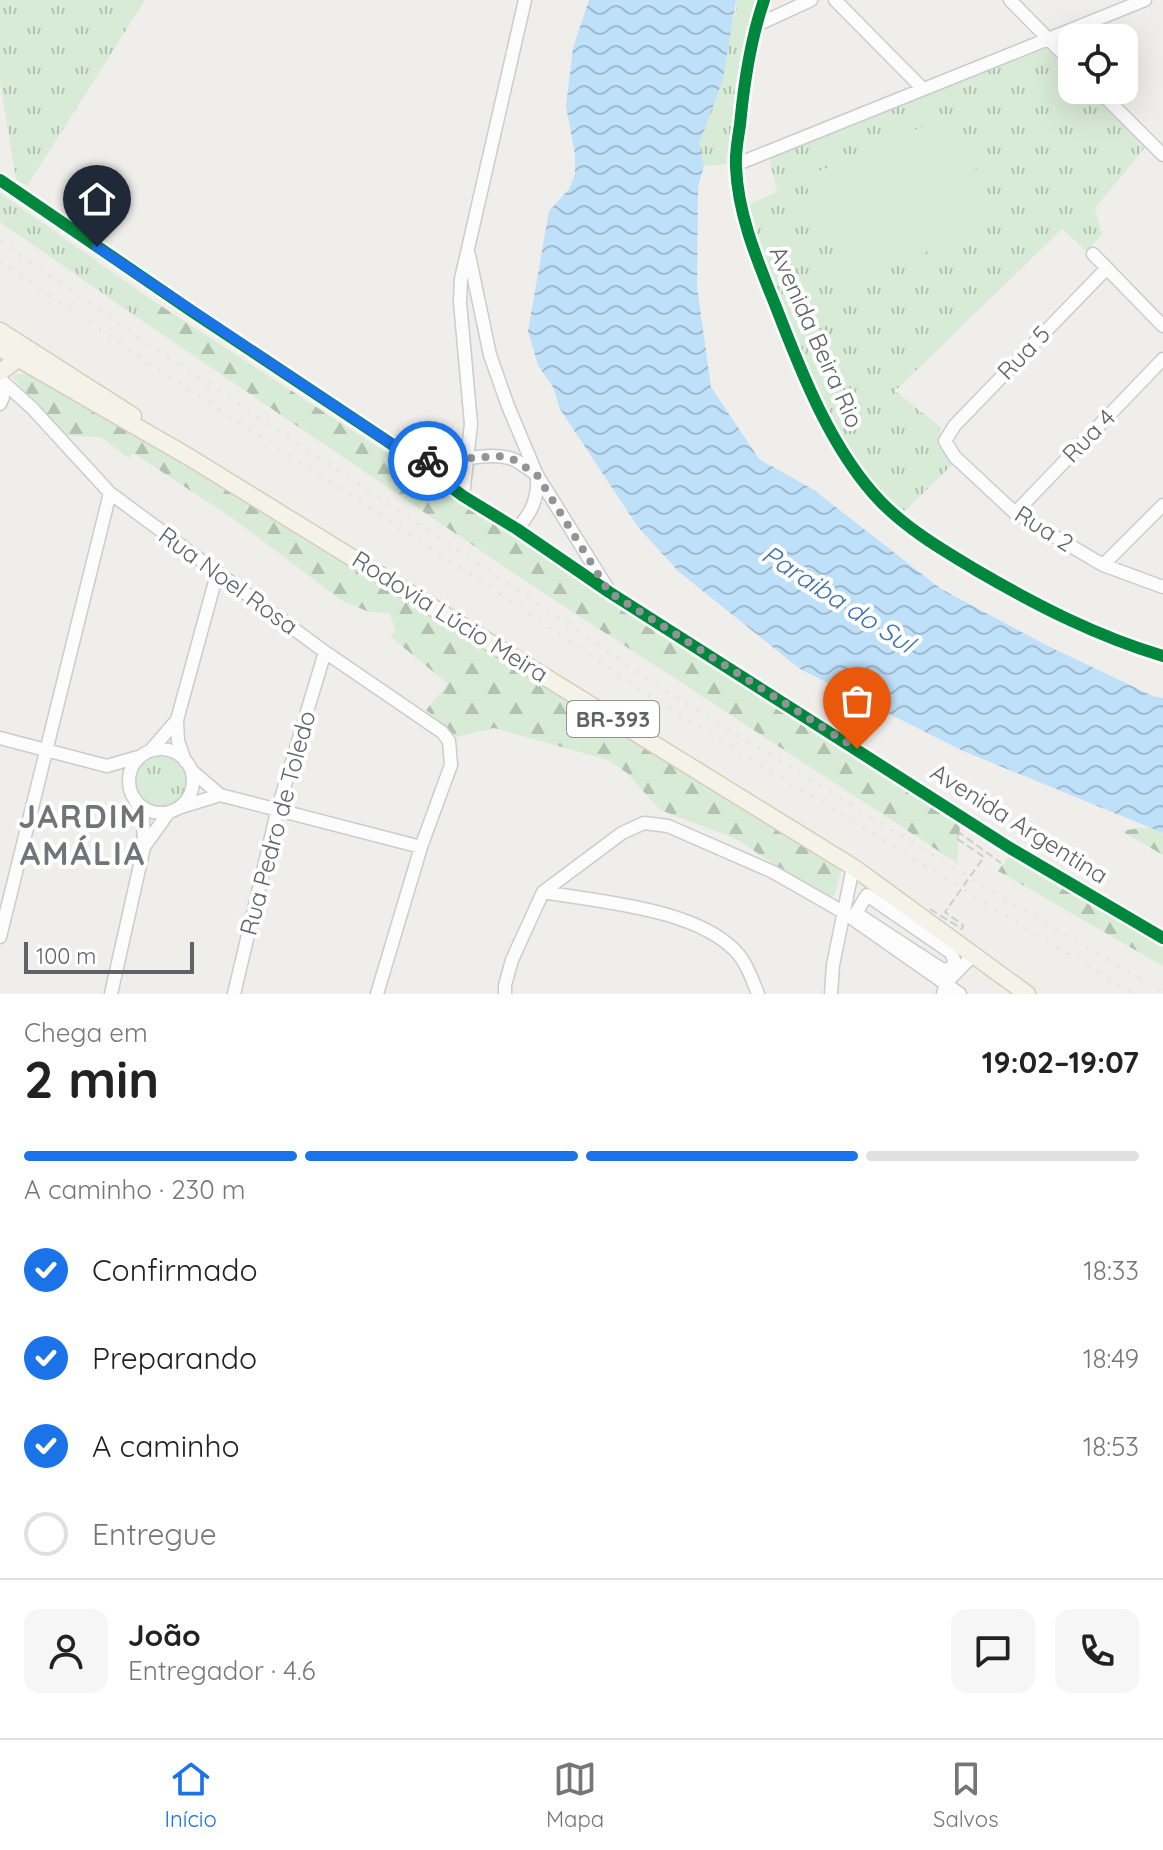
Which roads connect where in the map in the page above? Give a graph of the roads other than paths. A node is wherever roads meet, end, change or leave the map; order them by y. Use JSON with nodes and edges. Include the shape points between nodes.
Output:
{"nodes":[{"id":1,"x":525,"y":0,"type":"edge"},
{"id":2,"x":764,"y":0,"type":"edge"},
{"id":3,"x":811,"y":0,"type":"edge"},
{"id":4,"x":835,"y":0,"type":"edge"},
{"id":5,"x":1010,"y":0,"type":"edge"},
{"id":6,"x":1145,"y":0,"type":"edge"},
{"id":7,"x":755,"y":26,"type":"junction"},
{"id":8,"x":1047,"y":38,"type":"junction"},
{"id":9,"x":1058,"y":49,"type":"edge"},
{"id":10,"x":922,"y":88,"type":"junction"},
{"id":11,"x":1112,"y":104,"type":"edge"},
{"id":12,"x":1163,"y":155,"type":"edge"},
{"id":13,"x":735,"y":165,"type":"junction"},
{"id":14,"x":0,"y":180,"type":"edge"},
{"id":15,"x":468,"y":252,"type":"junction"},
{"id":16,"x":1093,"y":254,"type":"dead end"},
{"id":17,"x":1107,"y":268,"type":"junction"},
{"id":18,"x":1163,"y":326,"type":"edge"},
{"id":19,"x":0,"y":331,"type":"edge"},
{"id":20,"x":0,"y":348,"type":"edge"},
{"id":21,"x":18,"y":359,"type":"junction"},
{"id":22,"x":1163,"y":359,"type":"edge"},
{"id":23,"x":1,"y":377,"type":"edge"},
{"id":24,"x":1,"y":403,"type":"edge"},
{"id":25,"x":32,"y":408,"type":"junction"},
{"id":26,"x":945,"y":441,"type":"joint"},
{"id":27,"x":189,"y":457,"type":"junction"},
{"id":28,"x":411,"y":457,"type":"junction"},
{"id":29,"x":467,"y":460,"type":"junction"},
{"id":30,"x":537,"y":475,"type":"junction"},
{"id":31,"x":110,"y":493,"type":"junction"},
{"id":32,"x":463,"y":496,"type":"junction"},
{"id":33,"x":1163,"y":505,"type":"edge"},
{"id":34,"x":1015,"y":513,"type":"junction"},
{"id":35,"x":517,"y":529,"type":"junction"},
{"id":36,"x":1103,"y":565,"type":"junction"},
{"id":37,"x":217,"y":574,"type":"junction"},
{"id":38,"x":1163,"y":587,"type":"edge"},
{"id":39,"x":609,"y":592,"type":"junction"},
{"id":40,"x":325,"y":652,"type":"junction"},
{"id":41,"x":1163,"y":656,"type":"edge"},
{"id":42,"x":177,"y":720,"type":"junction"},
{"id":43,"x":0,"y":738,"type":"edge"},
{"id":44,"x":47,"y":750,"type":"junction"},
{"id":45,"x":146,"y":753,"type":"junction"},
{"id":46,"x":188,"y":765,"type":"junction"},
{"id":47,"x":107,"y":766,"type":"junction"},
{"id":48,"x":132,"y":793,"type":"junction"},
{"id":49,"x":220,"y":795,"type":"junction"},
{"id":50,"x":278,"y":808,"type":"junction"},
{"id":51,"x":174,"y":810,"type":"junction"},
{"id":52,"x":144,"y":847,"type":"junction"},
{"id":53,"x":421,"y":847,"type":"junction"},
{"id":54,"x":853,"y":867,"type":"junction"},
{"id":55,"x":543,"y":892,"type":"junction"},
{"id":56,"x":867,"y":895,"type":"joint"},
{"id":57,"x":843,"y":912,"type":"junction"},
{"id":58,"x":0,"y":937,"type":"edge"},
{"id":59,"x":1163,"y":938,"type":"edge"},
{"id":60,"x":974,"y":954,"type":"junction"},
{"id":61,"x":944,"y":988,"type":"edge"},
{"id":62,"x":111,"y":994,"type":"edge"},
{"id":63,"x":234,"y":994,"type":"edge"},
{"id":64,"x":377,"y":994,"type":"edge"},
{"id":65,"x":505,"y":994,"type":"edge"},
{"id":66,"x":758,"y":994,"type":"edge"},
{"id":67,"x":831,"y":994,"type":"edge"},
{"id":68,"x":960,"y":994,"type":"edge"},
{"id":69,"x":1027,"y":994,"type":"edge"}],
"edges":[{"from":1,"to":15,"type":"street"},
{"from":2,"to":7,"type":"street","name":"Avenida Beira Rio"},
{"from":3,"to":7,"type":"street"},
{"from":4,"to":10,"type":"street"},
{"from":5,"to":8,"type":"street"},
{"from":6,"to":8,"type":"street"},
{"from":7,"to":13,"type":"street","name":"Avenida Beira Rio"},
{"from":8,"to":9,"type":"street"},
{"from":8,"to":10,"type":"street"},
{"from":10,"to":13,"type":"street"},
{"from":11,"to":12,"type":"street"},
{"from":13,"to":41,"type":"street","name":"Avenida Beira Rio","via":[[743,216],[794,355],[862,480],[928,542],[1027,600],[1118,643]]},
{"from":14,"to":28,"type":"street"},
{"from":15,"to":29,"type":"street","via":[[460,302],[471,424]]},
{"from":15,"to":30,"type":"street","via":[[490,355]]},
{"from":16,"to":17,"type":"street"},
{"from":17,"to":18,"type":"street"},
{"from":17,"to":26,"type":"street","name":"Rua 5"},
{"from":19,"to":27,"type":"main road","name":"Rodovia Lúcio Meira","number":"BR-393","via":[[109,398]]},
{"from":20,"to":21,"type":"main road","name":"Rodovia Lúcio Meira","number":"BR-393"},
{"from":21,"to":23,"type":"main road"},
{"from":21,"to":27,"type":"main road","name":"Rodovia Lúcio Meira","number":"BR-393"},
{"from":22,"to":34,"type":"street","name":"Rua 4"},
{"from":23,"to":24,"type":"street"},
{"from":23,"to":25,"type":"street","name":"Rua Noel Rosa"},
{"from":24,"to":25,"type":"street","name":"Rua Noel Rosa"},
{"from":25,"to":31,"type":"street","name":"Rua Noel Rosa"},
{"from":26,"to":34,"type":"street","name":"Rua 2"},
{"from":27,"to":54,"type":"main road","name":"Rodovia Lúcio Meira","number":"BR-393"},
{"from":28,"to":29,"type":"street"},
{"from":28,"to":32,"type":"street"},
{"from":29,"to":30,"type":"street","via":[[499,456]]},
{"from":29,"to":32,"type":"street"},
{"from":30,"to":35,"type":"street","via":[[533,507]]},
{"from":30,"to":39,"type":"street"},
{"from":31,"to":37,"type":"street","name":"Rua Noel Rosa"},
{"from":31,"to":44,"type":"street"},
{"from":32,"to":35,"type":"street"},
{"from":33,"to":36,"type":"street"},
{"from":34,"to":36,"type":"street","name":"Rua 2"},
{"from":35,"to":39,"type":"street","name":"Avenida Argentina"},
{"from":36,"to":38,"type":"street","name":"Rua 2"},
{"from":37,"to":40,"type":"street","name":"Rua Noel Rosa"},
{"from":37,"to":42,"type":"street"},
{"from":39,"to":59,"type":"street","name":"Avenida Argentina","via":[[1010,848]]},
{"from":40,"to":50,"type":"street","name":"Rua Pedro de Toledo"},
{"from":40,"to":53,"type":"street","name":"Rua Noel Rosa","via":[[449,741],[451,765]]},
{"from":42,"to":45,"type":"street"},
{"from":42,"to":46,"type":"street","via":[[178,741]]},
{"from":43,"to":44,"type":"street"},
{"from":44,"to":47,"type":"street"},
{"from":44,"to":58,"type":"street"},
{"from":45,"to":46,"type":"street","via":[[163,749]]},
{"from":45,"to":47,"type":"street"},
{"from":45,"to":48,"type":"street","via":[[129,775]]},
{"from":46,"to":49,"type":"street"},
{"from":46,"to":51,"type":"street","via":[[191,791]]},
{"from":47,"to":48,"type":"street"},
{"from":48,"to":51,"type":"street","via":[[143,807],[157,813]]},
{"from":48,"to":52,"type":"street","via":[[143,816]]},
{"from":49,"to":50,"type":"street"},
{"from":49,"to":51,"type":"street"},
{"from":50,"to":53,"type":"street"},
{"from":50,"to":63,"type":"street","name":"Rua Pedro de Toledo"},
{"from":51,"to":52,"type":"street"},
{"from":52,"to":62,"type":"street"},
{"from":53,"to":64,"type":"street"},
{"from":54,"to":57,"type":"street"},
{"from":54,"to":60,"type":"main road","name":"Rodovia Lúcio Meira","number":"BR-393"},
{"from":55,"to":57,"type":"street","via":[[622,833],[644,823],[668,826],[727,850]]},
{"from":55,"to":65,"type":"street","via":[[512,960]]},
{"from":55,"to":66,"type":"street","via":[[692,922],[740,956]]},
{"from":56,"to":56,"type":"street","via":[[950,952],[953,966],[940,968],[856,913]]},
{"from":57,"to":61,"type":"street"},
{"from":57,"to":67,"type":"street"},
{"from":60,"to":61,"type":"street"},
{"from":60,"to":69,"type":"main road","name":"Rodovia Lúcio Meira","number":"BR-393"},
{"from":61,"to":68,"type":"street"}]}
